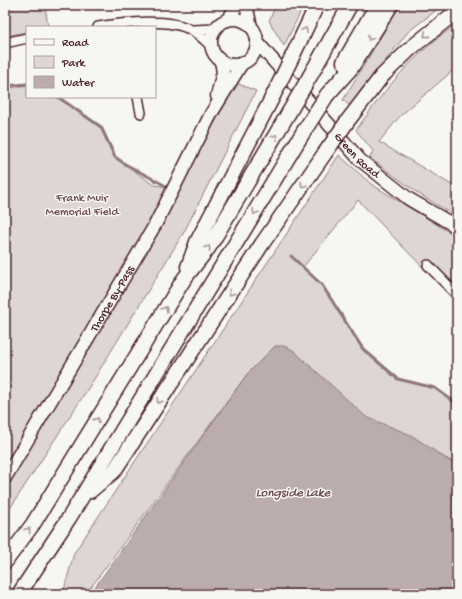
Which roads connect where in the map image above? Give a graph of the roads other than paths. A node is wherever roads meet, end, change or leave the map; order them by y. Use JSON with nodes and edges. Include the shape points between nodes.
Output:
{"nodes":[{"id":1,"x":237,"y":5,"type":"edge"},
{"id":2,"x":246,"y":5,"type":"edge"},
{"id":3,"x":317,"y":5,"type":"edge"},
{"id":4,"x":350,"y":5,"type":"edge"},
{"id":5,"x":377,"y":5,"type":"edge"},
{"id":6,"x":391,"y":5,"type":"edge"},
{"id":7,"x":457,"y":11,"type":"edge"},
{"id":8,"x":228,"y":20,"type":"junction"},
{"id":9,"x":125,"y":25,"type":"edge"},
{"id":10,"x":112,"y":26,"type":"edge"},
{"id":11,"x":251,"y":28,"type":"junction"},
{"id":12,"x":215,"y":29,"type":"junction"},
{"id":13,"x":193,"y":30,"type":"junction"},
{"id":14,"x":26,"y":38,"type":"edge"},
{"id":15,"x":256,"y":42,"type":"junction"},
{"id":16,"x":5,"y":43,"type":"edge"},
{"id":17,"x":212,"y":47,"type":"junction"},
{"id":18,"x":221,"y":60,"type":"junction"},
{"id":19,"x":246,"y":60,"type":"junction"},
{"id":20,"x":274,"y":63,"type":"junction"},
{"id":21,"x":327,"y":95,"type":"junction"},
{"id":22,"x":138,"y":98,"type":"edge"},
{"id":23,"x":141,"y":113,"type":"dead end"},
{"id":24,"x":211,"y":114,"type":"junction"},
{"id":25,"x":457,"y":227,"type":"edge"},
{"id":26,"x":428,"y":265,"type":"dead end"},
{"id":27,"x":184,"y":279,"type":"junction"},
{"id":28,"x":457,"y":296,"type":"edge"},
{"id":29,"x":5,"y":478,"type":"edge"},
{"id":30,"x":81,"y":499,"type":"junction"},
{"id":31,"x":5,"y":562,"type":"edge"},
{"id":32,"x":19,"y":594,"type":"edge"}],
"edges":[{"from":1,"to":8,"type":"main road"},
{"from":2,"to":11,"type":"main road"},
{"from":27,"to":3,"type":"highway","one_way":true,"bridge":true,"via":[[197,242]]},
{"from":27,"to":4,"type":"highway","one_way":true,"bridge":true,"via":[[209,247]]},
{"from":5,"to":21,"type":"highway"},
{"from":6,"to":21,"type":"highway","one_way":true,"via":[[351,68]]},
{"from":7,"to":30,"type":"highway","one_way":true,"bridge":true,"via":[[411,48],[382,76],[262,244],[114,471]]},
{"from":8,"to":11,"type":"main road","via":[[242,21]]},
{"from":8,"to":12,"type":"main road"},
{"from":9,"to":10,"type":"street"},
{"from":9,"to":13,"type":"street","via":[[166,24]]},
{"from":11,"to":15,"type":"main road","via":[[255,33]]},
{"from":12,"to":13,"type":"street"},
{"from":12,"to":17,"type":"main road"},
{"from":13,"to":17,"type":"street"},
{"from":14,"to":16,"type":"street"},
{"from":15,"to":19,"type":"main road","via":[[255,51]]},
{"from":15,"to":20,"type":"main road","name":"Green Road"},
{"from":17,"to":18,"type":"main road","via":[[217,58]]},
{"from":18,"to":19,"type":"main road","via":[[234,65]]},
{"from":18,"to":24,"type":"main road","name":"Thorpe By-Pass","via":[[219,91]]},
{"from":19,"to":20,"type":"main road"},
{"from":19,"to":24,"type":"main road","name":"Thorpe By-Pass"},
{"from":20,"to":25,"type":"main road","name":"Green Road","via":[[360,160],[409,199]]},
{"from":21,"to":30,"type":"highway","one_way":true,"bridge":true},
{"from":22,"to":23,"type":"street"},
{"from":24,"to":29,"type":"main road","name":"Thorpe By-Pass","via":[[155,225]]},
{"from":26,"to":28,"type":"street"},
{"from":31,"to":27,"type":"highway","one_way":true,"via":[[32,524]]},
{"from":30,"to":32,"type":"highway"}]}
